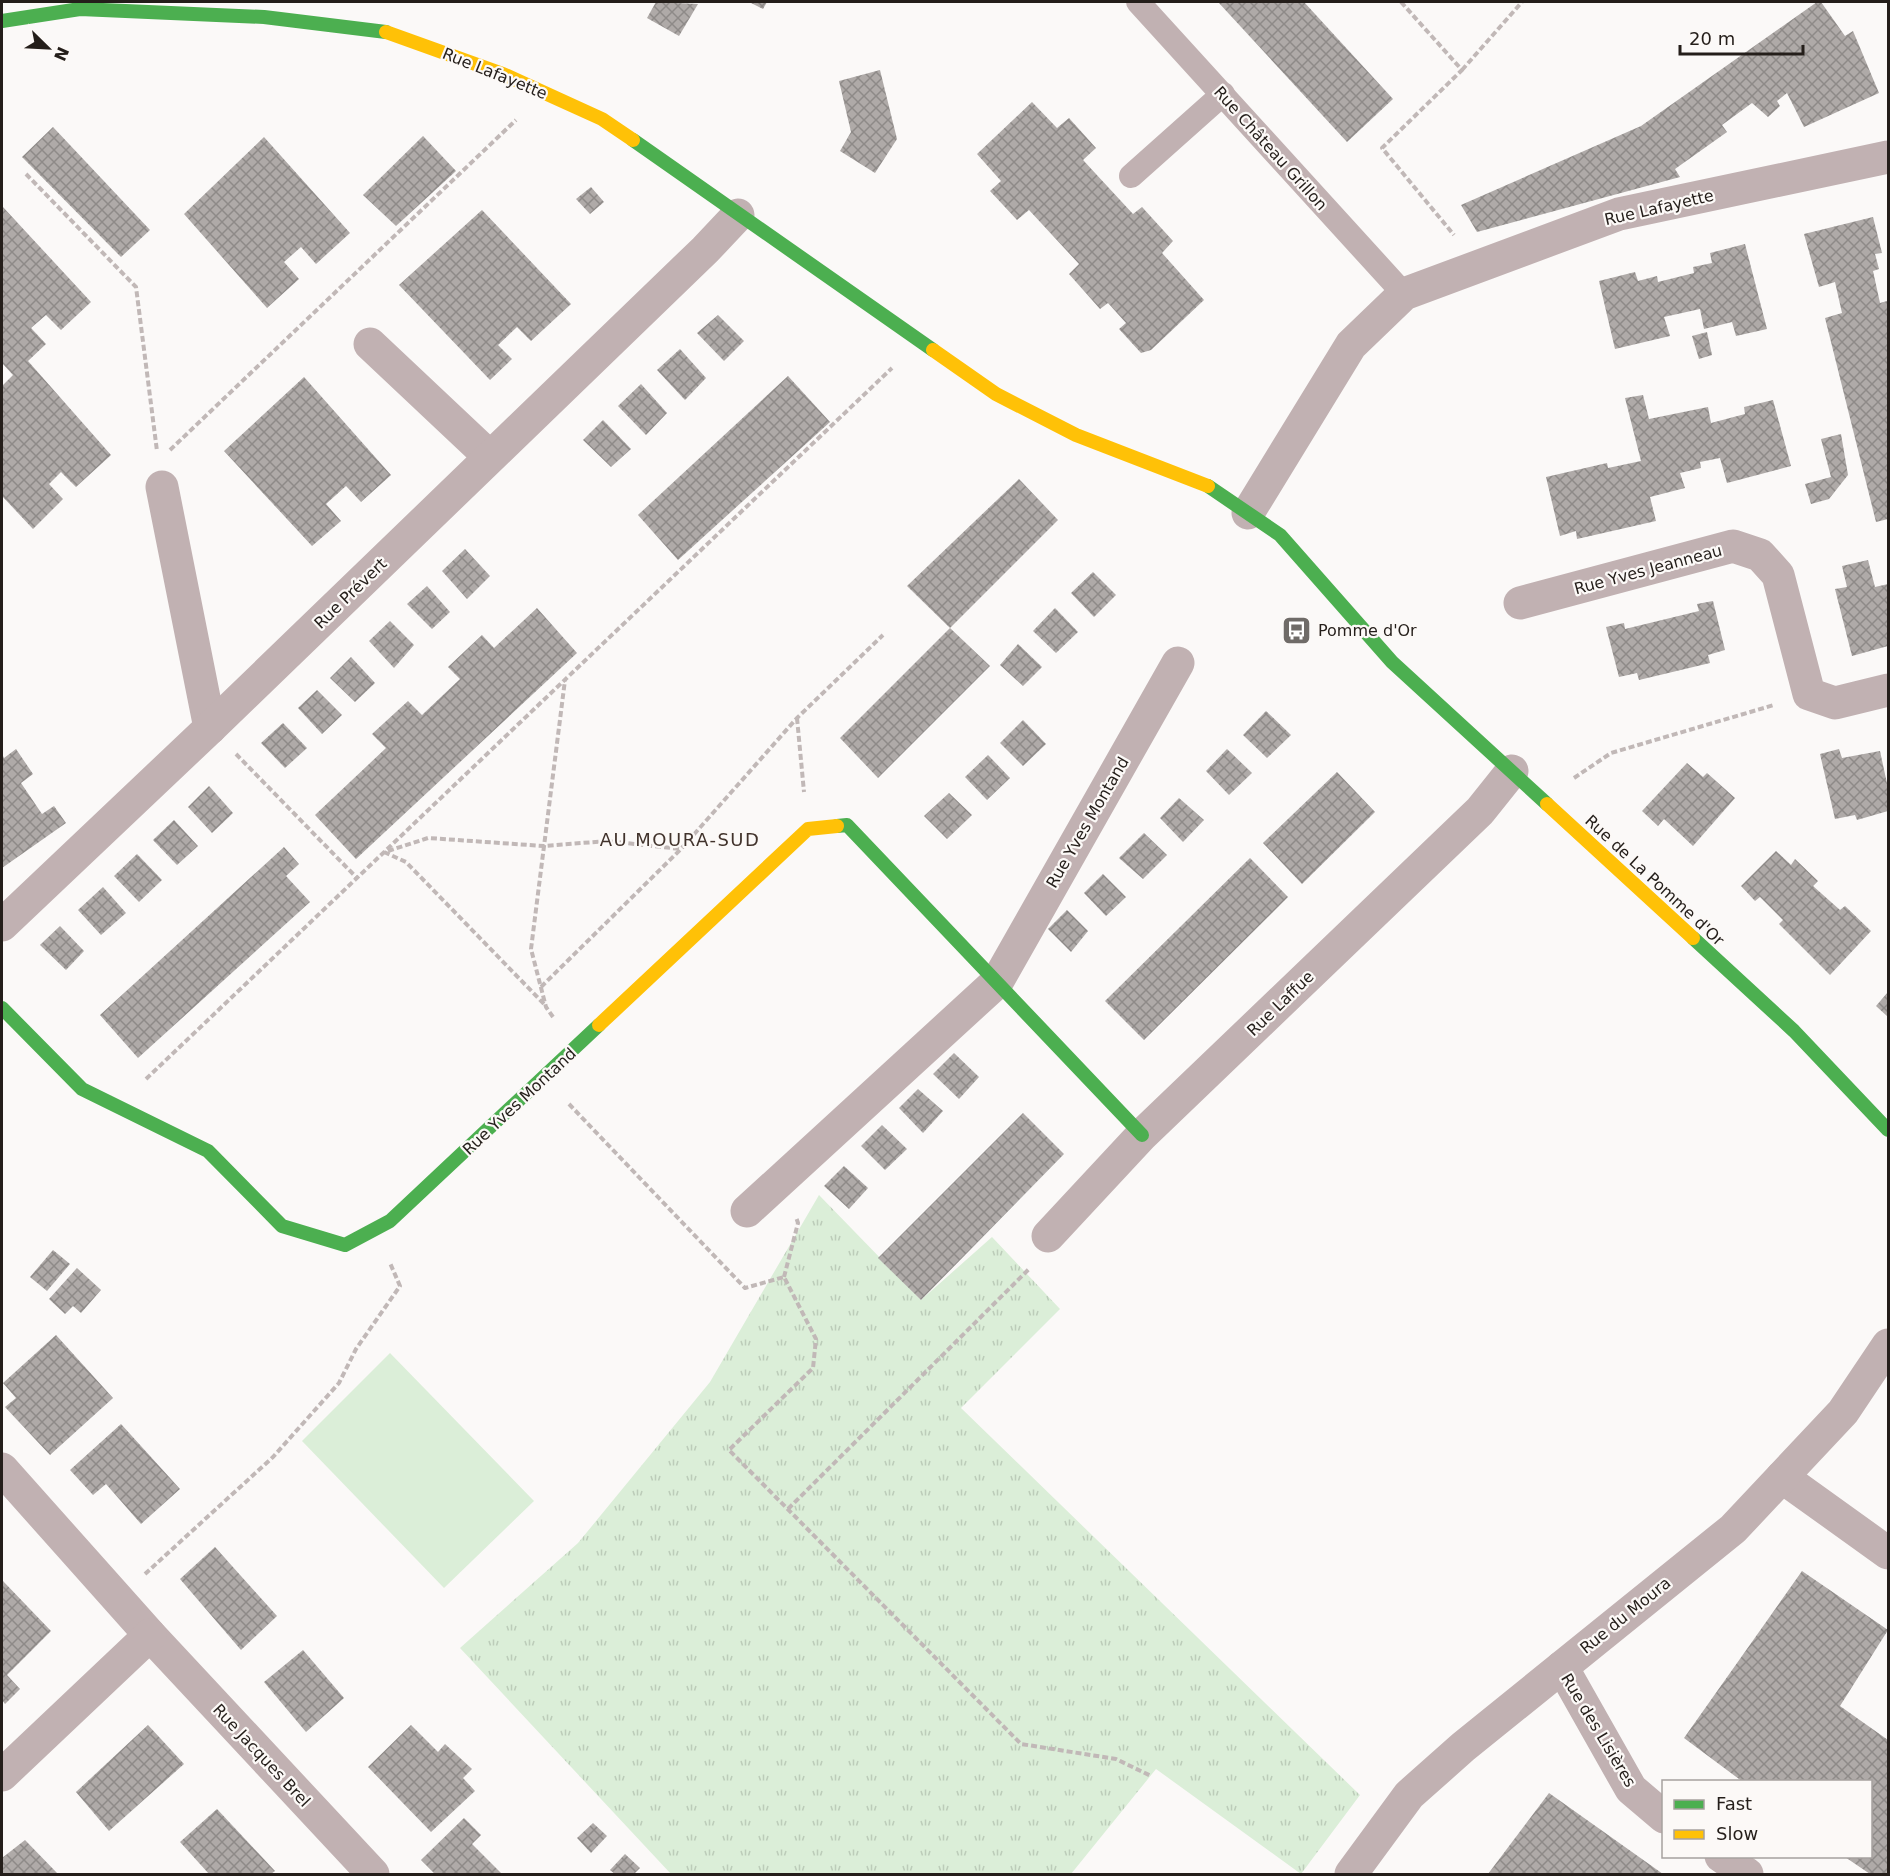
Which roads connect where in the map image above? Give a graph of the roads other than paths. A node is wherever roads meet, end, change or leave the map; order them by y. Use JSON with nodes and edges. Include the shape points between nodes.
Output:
{"nodes":[{"id":1,"x":1138,"y":2,"type":"edge"},
{"id":2,"x":2,"y":21,"type":"edge"},
{"id":3,"x":1223,"y":94,"type":"junction"},
{"id":4,"x":1888,"y":157,"type":"edge"},
{"id":5,"x":1131,"y":176,"type":"dead end"},
{"id":6,"x":738,"y":215,"type":"junction"},
{"id":7,"x":1404,"y":294,"type":"junction"},
{"id":8,"x":370,"y":344,"type":"dead end"},
{"id":9,"x":490,"y":457,"type":"junction"},
{"id":10,"x":160,"y":474,"type":"road end"},
{"id":11,"x":1248,"y":513,"type":"junction"},
{"id":12,"x":1334,"y":598,"type":"joint"},
{"id":13,"x":1520,"y":603,"type":"dead end"},
{"id":14,"x":1178,"y":663,"type":"dead end"},
{"id":15,"x":1888,"y":690,"type":"edge"},
{"id":16,"x":210,"y":728,"type":"junction"},
{"id":17,"x":1512,"y":771,"type":"junction"},
{"id":18,"x":2,"y":925,"type":"edge"},
{"id":19,"x":997,"y":982,"type":"junction"},
{"id":20,"x":2,"y":1008,"type":"edge"},
{"id":21,"x":1888,"y":1130,"type":"edge"},
{"id":22,"x":1142,"y":1135,"type":"junction"},
{"id":23,"x":747,"y":1211,"type":"dead end"},
{"id":24,"x":1048,"y":1236,"type":"road end"},
{"id":25,"x":1888,"y":1345,"type":"edge"},
{"id":26,"x":2,"y":1469,"type":"edge"},
{"id":27,"x":1782,"y":1477,"type":"junction"},
{"id":28,"x":1888,"y":1553,"type":"edge"},
{"id":29,"x":150,"y":1635,"type":"junction"},
{"id":30,"x":1562,"y":1667,"type":"junction"},
{"id":31,"x":2,"y":1775,"type":"edge"},
{"id":32,"x":1662,"y":1814,"type":"edge"},
{"id":33,"x":1722,"y":1858,"type":"edge"},
{"id":34,"x":373,"y":1875,"type":"edge"},
{"id":35,"x":1351,"y":1875,"type":"edge"},
{"id":36,"x":1747,"y":1875,"type":"edge"}],
"edges":[{"from":1,"to":3,"type":"lane","name":"Rue Château Grillon"},
{"from":2,"to":6,"type":"street","name":"Rue Lafayette","via":[[80,9],[264,17],[387,32],[503,74],[602,119]]},
{"from":3,"to":5,"type":"lane"},
{"from":3,"to":7,"type":"lane","name":"Rue Château Grillon"},
{"from":4,"to":7,"type":"street","name":"Rue Lafayette","via":[[1618,214]]},
{"from":6,"to":9,"type":"street","name":"Rue Prévert"},
{"from":6,"to":11,"type":"street","name":"Rue Lafayette","via":[[996,394],[1076,435],[1203,482]]},
{"from":7,"to":11,"type":"street","via":[[1352,345]]},
{"from":8,"to":9,"type":"street"},
{"from":9,"to":16,"type":"street","name":"Rue Prévert"},
{"from":10,"to":16,"type":"street"},
{"from":11,"to":12,"type":"street","name":"Rue Lafayette","via":[[1280,535]]},
{"from":12,"to":17,"type":"street","name":"Rue de La Pomme d'Or","via":[[1392,662]]},
{"from":13,"to":15,"type":"street","name":"Rue Yves Jeanneau","via":[[1733,546],[1760,555],[1778,575],[1809,694],[1835,703]]},
{"from":14,"to":19,"type":"street","name":"Rue Yves Montand"},
{"from":16,"to":18,"type":"street","name":"Rue Prévert"},
{"from":17,"to":21,"type":"street","name":"Rue de La Pomme d'Or","via":[[1794,1031]]},
{"from":17,"to":22,"type":"street","name":"Rue Laffue","via":[[1480,811]]},
{"from":19,"to":20,"type":"street","name":"Rue Yves Montand","via":[[847,825],[808,829],[390,1221],[345,1245],[282,1226],[208,1151],[82,1089]]},
{"from":19,"to":22,"type":"street"},
{"from":19,"to":23,"type":"street","name":"Rue Yves Montand"},
{"from":22,"to":24,"type":"street","name":"Rue Laffue"},
{"from":25,"to":27,"type":"street","name":"Rue du Moura","via":[[1843,1412]]},
{"from":26,"to":29,"type":"street","name":"Rue Jacques Brel"},
{"from":27,"to":28,"type":"street"},
{"from":27,"to":30,"type":"street","name":"Rue du Moura","via":[[1733,1529]]},
{"from":29,"to":31,"type":"street"},
{"from":29,"to":34,"type":"street","name":"Rue Jacques Brel"},
{"from":30,"to":32,"type":"street","name":"Rue des Lisières","via":[[1631,1789]]},
{"from":30,"to":35,"type":"street","name":"Rue du Moura","via":[[1409,1795]]},
{"from":33,"to":36,"type":"street"}]}
